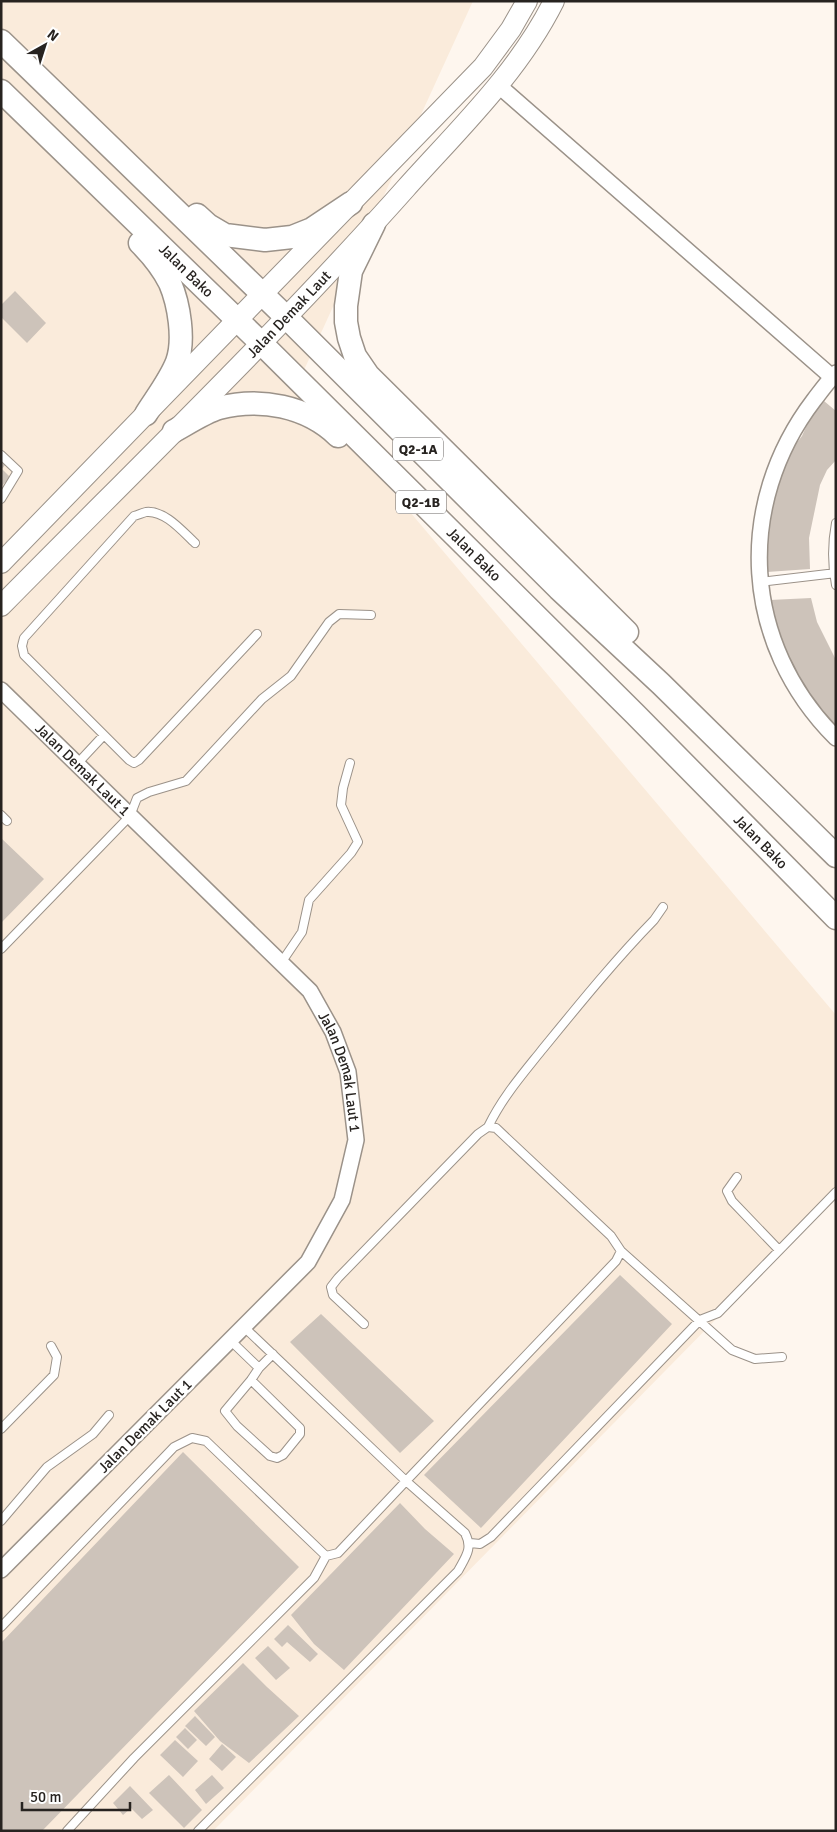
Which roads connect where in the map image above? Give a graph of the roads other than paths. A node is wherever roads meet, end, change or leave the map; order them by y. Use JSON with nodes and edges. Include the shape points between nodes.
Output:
{"nodes":[{"id":1,"x":527,"y":1,"type":"edge"},
{"id":2,"x":554,"y":1,"type":"edge"},
{"id":3,"x":1,"y":41,"type":"edge"},
{"id":4,"x":31,"y":71,"type":"junction"},
{"id":5,"x":498,"y":85,"type":"junction"},
{"id":6,"x":5,"y":95,"type":"edge"},
{"id":7,"x":351,"y":203,"type":"junction"},
{"id":8,"x":374,"y":224,"type":"junction"},
{"id":9,"x":263,"y":295,"type":"junction"},
{"id":10,"x":287,"y":318,"type":"junction"},
{"id":11,"x":237,"y":321,"type":"junction"},
{"id":12,"x":261,"y":343,"type":"junction"},
{"id":13,"x":835,"y":377,"type":"edge"},
{"id":14,"x":146,"y":414,"type":"junction"},
{"id":15,"x":174,"y":432,"type":"junction"},
{"id":16,"x":1,"y":455,"type":"edge"},
{"id":17,"x":1,"y":499,"type":"edge"},
{"id":18,"x":836,"y":523,"type":"edge"},
{"id":19,"x":196,"y":543,"type":"dead end"},
{"id":20,"x":2,"y":562,"type":"edge"},
{"id":21,"x":835,"y":573,"type":"edge"},
{"id":22,"x":760,"y":582,"type":"junction"},
{"id":23,"x":836,"y":585,"type":"edge"},
{"id":24,"x":1,"y":606,"type":"edge"},
{"id":25,"x":371,"y":615,"type":"dead end"},
{"id":26,"x":257,"y":634,"type":"dead end"},
{"id":27,"x":661,"y":684,"type":"junction"},
{"id":28,"x":1,"y":690,"type":"edge"},
{"id":29,"x":635,"y":714,"type":"junction"},
{"id":30,"x":104,"y":735,"type":"junction"},
{"id":31,"x":836,"y":738,"type":"edge"},
{"id":32,"x":350,"y":763,"type":"dead end"},
{"id":33,"x":77,"y":764,"type":"junction"},
{"id":34,"x":130,"y":816,"type":"junction"},
{"id":35,"x":836,"y":856,"type":"edge"},
{"id":36,"x":664,"y":907,"type":"dead end"},
{"id":37,"x":836,"y":918,"type":"edge"},
{"id":38,"x":1,"y":949,"type":"edge"},
{"id":39,"x":281,"y":963,"type":"junction"},
{"id":40,"x":488,"y":1127,"type":"junction"},
{"id":41,"x":737,"y":1177,"type":"dead end"},
{"id":42,"x":836,"y":1192,"type":"edge"},
{"id":43,"x":779,"y":1250,"type":"junction"},
{"id":44,"x":621,"y":1251,"type":"junction"},
{"id":45,"x":700,"y":1320,"type":"junction"},
{"id":46,"x":364,"y":1324,"type":"dead end"},
{"id":47,"x":244,"y":1327,"type":"junction"},
{"id":48,"x":231,"y":1341,"type":"junction"},
{"id":49,"x":51,"y":1346,"type":"dead end"},
{"id":50,"x":273,"y":1354,"type":"junction"},
{"id":51,"x":782,"y":1357,"type":"dead end"},
{"id":52,"x":259,"y":1368,"type":"junction"},
{"id":53,"x":251,"y":1380,"type":"junction"},
{"id":54,"x":109,"y":1415,"type":"dead end"},
{"id":55,"x":1,"y":1428,"type":"edge"},
{"id":56,"x":406,"y":1481,"type":"junction"},
{"id":57,"x":1,"y":1521,"type":"edge"},
{"id":58,"x":470,"y":1543,"type":"junction"},
{"id":59,"x":326,"y":1556,"type":"junction"},
{"id":60,"x":1,"y":1570,"type":"edge"},
{"id":61,"x":1,"y":1627,"type":"edge"},
{"id":62,"x":67,"y":1831,"type":"edge"},
{"id":63,"x":198,"y":1831,"type":"edge"}],
"edges":[{"from":1,"to":7,"type":"main road","via":[[507,36],[483,66]]},
{"from":2,"to":5,"type":"main road","name":"Jalan Demak Laut","via":[[518,60]]},
{"from":3,"to":4,"type":"main road","number":"Q2-1A"},
{"from":4,"to":7,"type":"main road","via":[[60,84],[208,225],[225,235],[265,240],[292,237],[312,229]]},
{"from":4,"to":9,"type":"main road","number":"Q2-1A"},
{"from":5,"to":8,"type":"main road","name":"Jalan Demak Laut"},
{"from":5,"to":13,"type":"street"},
{"from":6,"to":11,"type":"main road","name":"Jalan Bako","number":"Q2-1B"},
{"from":6,"to":14,"type":"main road","via":[[22,122],[150,254],[170,283],[181,327],[180,346],[177,361]]},
{"from":7,"to":9,"type":"main road"},
{"from":8,"to":10,"type":"main road","name":"Jalan Demak Laut"},
{"from":8,"to":27,"type":"main road","via":[[351,271],[348,290],[346,322],[355,356],[368,375],[652,657]]},
{"from":9,"to":10,"type":"main road","number":"Q2-1A"},
{"from":9,"to":11,"type":"main road"},
{"from":10,"to":12,"type":"main road","name":"Jalan Demak Laut"},
{"from":10,"to":27,"type":"main road","number":"Q2-1A","via":[[559,589]]},
{"from":11,"to":12,"type":"main road","name":"Jalan Bako","number":"Q2-1B"},
{"from":11,"to":14,"type":"main road"},
{"from":12,"to":15,"type":"main road","name":"Jalan Demak Laut"},
{"from":12,"to":29,"type":"main road","name":"Jalan Bako","number":"Q2-1B"},
{"from":13,"to":22,"type":"street","via":[[803,415],[774,472],[763,506]]},
{"from":14,"to":20,"type":"main road"},
{"from":15,"to":24,"type":"main road","name":"Jalan Demak Laut"},
{"from":15,"to":29,"type":"main road","via":[[218,408],[257,404],[294,410],[317,420],[609,702]]},
{"from":16,"to":17,"type":"lane","via":[[18,471]]},
{"from":18,"to":21,"type":"lane","via":[[833,542]]},
{"from":19,"to":30,"type":"lane","via":[[155,513],[134,516],[24,638],[24,655]]},
{"from":21,"to":22,"type":"lane"},
{"from":21,"to":23,"type":"lane"},
{"from":22,"to":31,"type":"street","via":[[767,620],[784,666],[805,702]]},
{"from":25,"to":34,"type":"lane","via":[[339,614],[329,622],[290,676],[262,699],[186,780],[138,798]]},
{"from":26,"to":30,"type":"lane","via":[[139,760],[134,763],[129,760]]},
{"from":27,"to":35,"type":"main road","number":"Q2-1A"},
{"from":28,"to":33,"type":"street","name":"Jalan Demak Laut 1"},
{"from":29,"to":37,"type":"main road","name":"Jalan Bako","number":"Q2-1B"},
{"from":30,"to":33,"type":"lane"},
{"from":32,"to":39,"type":"lane","via":[[341,804],[358,842],[309,900],[302,932]]},
{"from":33,"to":34,"type":"street","name":"Jalan Demak Laut 1"},
{"from":34,"to":38,"type":"lane"},
{"from":34,"to":39,"type":"street","name":"Jalan Demak Laut 1"},
{"from":36,"to":40,"type":"lane","via":[[527,1068],[499,1105]]},
{"from":39,"to":47,"type":"street","name":"Jalan Demak Laut 1","via":[[310,991],[333,1032],[348,1072],[356,1140],[342,1200],[308,1262]]},
{"from":40,"to":44,"type":"lane","via":[[496,1128],[504,1135],[611,1236]]},
{"from":40,"to":46,"type":"lane","via":[[331,1287],[333,1295]]},
{"from":41,"to":43,"type":"lane","via":[[727,1191],[732,1201]]},
{"from":42,"to":43,"type":"lane"},
{"from":43,"to":45,"type":"lane","via":[[718,1313]]},
{"from":44,"to":45,"type":"lane"},
{"from":44,"to":56,"type":"lane","via":[[616,1261]]},
{"from":45,"to":51,"type":"lane","via":[[732,1350],[755,1359]]},
{"from":45,"to":58,"type":"lane","via":[[491,1537],[480,1544]]},
{"from":47,"to":48,"type":"street","name":"Jalan Demak Laut 1"},
{"from":47,"to":50,"type":"lane"},
{"from":48,"to":52,"type":"lane"},
{"from":48,"to":60,"type":"street","name":"Jalan Demak Laut 1"},
{"from":49,"to":55,"type":"lane","via":[[57,1357],[54,1375]]},
{"from":50,"to":52,"type":"lane"},
{"from":50,"to":56,"type":"lane"},
{"from":52,"to":53,"type":"lane"},
{"from":53,"to":53,"type":"lane","via":[[225,1412],[236,1426],[276,1458],[283,1455],[300,1434],[300,1428]]},
{"from":54,"to":57,"type":"lane","via":[[93,1434],[47,1467]]},
{"from":56,"to":58,"type":"lane","via":[[465,1533]]},
{"from":56,"to":59,"type":"lane","via":[[338,1553]]},
{"from":58,"to":63,"type":"lane","via":[[458,1571]]},
{"from":59,"to":61,"type":"lane","via":[[206,1441],[192,1438],[174,1448]]},
{"from":59,"to":62,"type":"lane","via":[[314,1578],[134,1758]]}]}
